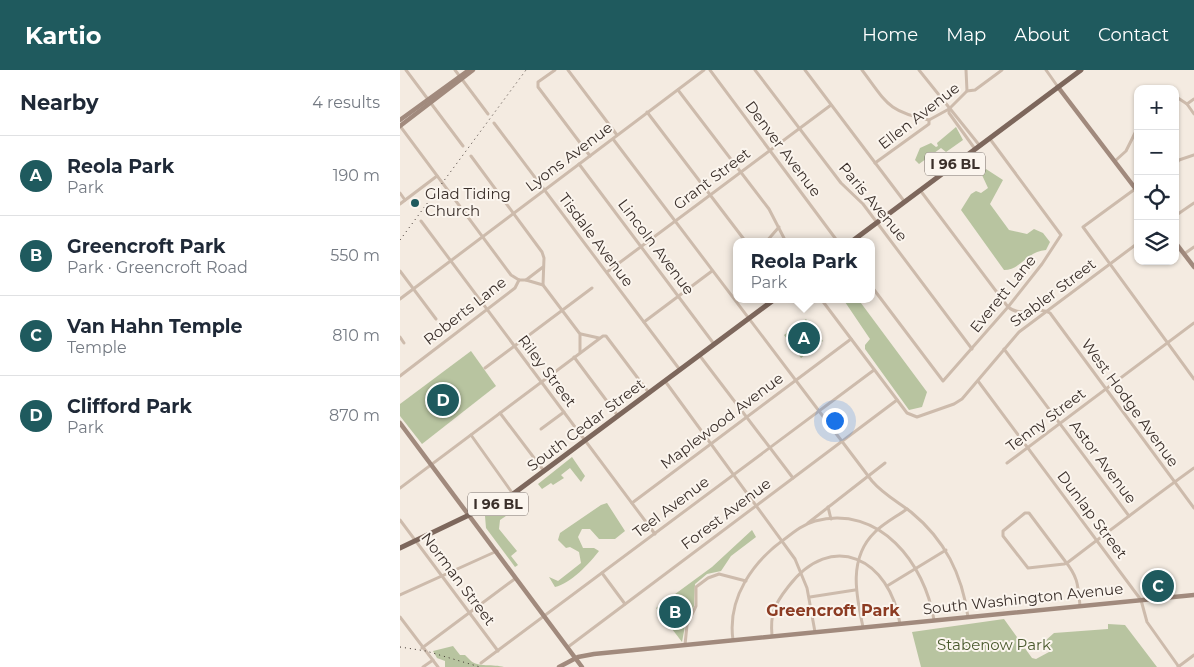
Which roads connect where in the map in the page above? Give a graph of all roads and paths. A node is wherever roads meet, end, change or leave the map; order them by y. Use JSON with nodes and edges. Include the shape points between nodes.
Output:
{"nodes":[{"id":1,"x":406,"y":70,"type":"edge"},
{"id":2,"x":455,"y":70,"type":"edge"},
{"id":3,"x":469,"y":70,"type":"edge"},
{"id":4,"x":473,"y":70,"type":"edge"},
{"id":5,"x":555,"y":70,"type":"edge"},
{"id":6,"x":568,"y":70,"type":"edge"},
{"id":7,"x":704,"y":70,"type":"edge"},
{"id":8,"x":710,"y":70,"type":"edge"},
{"id":9,"x":755,"y":70,"type":"edge"},
{"id":10,"x":805,"y":70,"type":"edge"},
{"id":11,"x":862,"y":70,"type":"edge"},
{"id":12,"x":919,"y":70,"type":"edge"},
{"id":13,"x":966,"y":70,"type":"edge"},
{"id":14,"x":1002,"y":70,"type":"edge"},
{"id":15,"x":1046,"y":70,"type":"edge"},
{"id":16,"x":1081,"y":70,"type":"edge"},
{"id":17,"x":461,"y":78,"type":"junction"},
{"id":18,"x":1058,"y":87,"type":"junction"},
{"id":19,"x":678,"y":89,"type":"junction"},
{"id":20,"x":967,"y":92,"type":"junction"},
{"id":21,"x":1179,"y":99,"type":"edge"},
{"id":22,"x":1194,"y":99,"type":"edge"},
{"id":23,"x":430,"y":101,"type":"junction"},
{"id":24,"x":1187,"y":104,"type":"junction"},
{"id":25,"x":831,"y":105,"type":"junction"},
{"id":26,"x":949,"y":109,"type":"junction"},
{"id":27,"x":647,"y":112,"type":"junction"},
{"id":28,"x":488,"y":114,"type":"dead end"},
{"id":29,"x":1194,"y":114,"type":"edge"},
{"id":30,"x":400,"y":120,"type":"edge"},
{"id":31,"x":929,"y":120,"type":"junction"},
{"id":32,"x":494,"y":123,"type":"dead end"},
{"id":33,"x":400,"y":126,"type":"edge"},
{"id":34,"x":799,"y":128,"type":"junction"},
{"id":35,"x":1136,"y":130,"type":"edge"},
{"id":36,"x":617,"y":135,"type":"junction"},
{"id":37,"x":613,"y":138,"type":"junction"},
{"id":38,"x":990,"y":138,"type":"junction"},
{"id":39,"x":463,"y":146,"type":"dead end"},
{"id":40,"x":977,"y":148,"type":"junction"},
{"id":41,"x":770,"y":150,"type":"junction"},
{"id":42,"x":1194,"y":155,"type":"edge"},
{"id":43,"x":471,"y":156,"type":"dead end"},
{"id":44,"x":590,"y":156,"type":"junction"},
{"id":45,"x":1179,"y":159,"type":"edge"},
{"id":46,"x":1115,"y":161,"type":"junction"},
{"id":47,"x":876,"y":163,"type":"junction"},
{"id":48,"x":579,"y":164,"type":"junction"},
{"id":49,"x":740,"y":172,"type":"junction"},
{"id":50,"x":438,"y":176,"type":"junction"},
{"id":51,"x":1134,"y":187,"type":"edge"},
{"id":52,"x":544,"y":190,"type":"junction"},
{"id":53,"x":920,"y":190,"type":"junction"},
{"id":54,"x":1134,"y":191,"type":"edge"},
{"id":55,"x":400,"y":194,"type":"edge"},
{"id":56,"x":710,"y":195,"type":"junction"},
{"id":57,"x":405,"y":200,"type":"junction"},
{"id":58,"x":905,"y":202,"type":"junction"},
{"id":59,"x":1194,"y":203,"type":"edge"},
{"id":60,"x":400,"y":204,"type":"edge"},
{"id":61,"x":514,"y":213,"type":"junction"},
{"id":62,"x":1179,"y":213,"type":"edge"},
{"id":63,"x":421,"y":221,"type":"dead end"},
{"id":64,"x":675,"y":221,"type":"junction"},
{"id":65,"x":876,"y":223,"type":"junction"},
{"id":66,"x":780,"y":226,"type":"junction"},
{"id":67,"x":483,"y":236,"type":"junction"},
{"id":68,"x":743,"y":238,"type":"edge"},
{"id":69,"x":770,"y":238,"type":"edge"},
{"id":70,"x":784,"y":238,"type":"edge"},
{"id":71,"x":835,"y":238,"type":"edge"},
{"id":72,"x":856,"y":238,"type":"edge"},
{"id":73,"x":641,"y":246,"type":"junction"},
{"id":74,"x":1134,"y":246,"type":"edge"},
{"id":75,"x":1179,"y":247,"type":"edge"},
{"id":76,"x":1194,"y":247,"type":"edge"},
{"id":77,"x":1184,"y":254,"type":"junction"},
{"id":78,"x":451,"y":260,"type":"junction"},
{"id":79,"x":1110,"y":264,"type":"junction"},
{"id":80,"x":543,"y":267,"type":"junction"},
{"id":81,"x":1194,"y":267,"type":"edge"},
{"id":82,"x":400,"y":271,"type":"edge"},
{"id":83,"x":712,"y":271,"type":"junction"},
{"id":84,"x":607,"y":272,"type":"junction"},
{"id":85,"x":519,"y":280,"type":"junction"},
{"id":86,"x":526,"y":280,"type":"junction"},
{"id":87,"x":543,"y":285,"type":"junction"},
{"id":88,"x":592,"y":288,"type":"dead end"},
{"id":89,"x":414,"y":289,"type":"junction"},
{"id":90,"x":875,"y":291,"type":"edge"},
{"id":91,"x":678,"y":296,"type":"junction"},
{"id":92,"x":733,"y":298,"type":"edge"},
{"id":93,"x":400,"y":299,"type":"edge"},
{"id":94,"x":737,"y":303,"type":"edge"},
{"id":95,"x":770,"y":303,"type":"edge"},
{"id":96,"x":824,"y":303,"type":"edge"},
{"id":97,"x":1008,"y":307,"type":"junction"},
{"id":98,"x":487,"y":310,"type":"junction"},
{"id":99,"x":562,"y":310,"type":"junction"},
{"id":100,"x":1047,"y":311,"type":"junction"},
{"id":101,"x":436,"y":319,"type":"dead end"},
{"id":102,"x":749,"y":319,"type":"junction"},
{"id":103,"x":644,"y":322,"type":"junction"},
{"id":104,"x":1194,"y":324,"type":"edge"},
{"id":105,"x":580,"y":334,"type":"junction"},
{"id":106,"x":400,"y":338,"type":"edge"},
{"id":107,"x":599,"y":338,"type":"junction"},
{"id":108,"x":851,"y":339,"type":"junction"},
{"id":109,"x":404,"y":343,"type":"dead end"},
{"id":110,"x":1168,"y":343,"type":"junction"},
{"id":111,"x":715,"y":344,"type":"junction"},
{"id":112,"x":514,"y":346,"type":"junction"},
{"id":113,"x":972,"y":349,"type":"junction"},
{"id":114,"x":1004,"y":349,"type":"junction"},
{"id":115,"x":580,"y":353,"type":"junction"},
{"id":116,"x":700,"y":356,"type":"junction"},
{"id":117,"x":574,"y":357,"type":"junction"},
{"id":118,"x":485,"y":368,"type":"dead end"},
{"id":119,"x":680,"y":370,"type":"junction"},
{"id":120,"x":874,"y":370,"type":"junction"},
{"id":121,"x":400,"y":376,"type":"edge"},
{"id":122,"x":1194,"y":379,"type":"edge"},
{"id":123,"x":796,"y":380,"type":"junction"},
{"id":124,"x":665,"y":381,"type":"junction"},
{"id":125,"x":978,"y":381,"type":"junction"},
{"id":126,"x":541,"y":382,"type":"junction"},
{"id":127,"x":1106,"y":389,"type":"junction"},
{"id":128,"x":649,"y":393,"type":"junction"},
{"id":129,"x":897,"y":400,"type":"junction"},
{"id":130,"x":819,"y":411,"type":"junction"},
{"id":131,"x":564,"y":412,"type":"junction"},
{"id":132,"x":500,"y":413,"type":"junction"},
{"id":133,"x":618,"y":416,"type":"junction"},
{"id":134,"x":746,"y":417,"type":"junction"},
{"id":135,"x":400,"y":423,"type":"edge"},
{"id":136,"x":1060,"y":424,"type":"junction"},
{"id":137,"x":541,"y":429,"type":"dead end"},
{"id":138,"x":471,"y":435,"type":"junction"},
{"id":139,"x":585,"y":441,"type":"junction"},
{"id":140,"x":842,"y":442,"type":"junction"},
{"id":141,"x":711,"y":444,"type":"junction"},
{"id":142,"x":770,"y":448,"type":"junction"},
{"id":143,"x":1028,"y":448,"type":"junction"},
{"id":144,"x":885,"y":463,"type":"dead end"},
{"id":145,"x":1007,"y":463,"type":"dead end"},
{"id":146,"x":431,"y":465,"type":"junction"},
{"id":147,"x":1194,"y":468,"type":"edge"},
{"id":148,"x":545,"y":471,"type":"junction"},
{"id":149,"x":734,"y":475,"type":"junction"},
{"id":150,"x":868,"y":476,"type":"junction"},
{"id":151,"x":793,"y":478,"type":"junction"},
{"id":152,"x":1174,"y":482,"type":"junction"},
{"id":153,"x":400,"y":488,"type":"edge"},
{"id":154,"x":513,"y":494,"type":"junction"},
{"id":155,"x":632,"y":503,"type":"junction"},
{"id":156,"x":757,"y":505,"type":"junction"},
{"id":157,"x":828,"y":506,"type":"junction"},
{"id":158,"x":1194,"y":508,"type":"edge"},
{"id":159,"x":906,"y":509,"type":"junction"},
{"id":160,"x":470,"y":516,"type":"junction"},
{"id":161,"x":1130,"y":516,"type":"junction"},
{"id":162,"x":831,"y":519,"type":"junction"},
{"id":163,"x":400,"y":520,"type":"edge"},
{"id":164,"x":808,"y":523,"type":"junction"},
{"id":165,"x":878,"y":530,"type":"junction"},
{"id":166,"x":655,"y":534,"type":"junction"},
{"id":167,"x":783,"y":540,"type":"junction"},
{"id":168,"x":1097,"y":540,"type":"junction"},
{"id":169,"x":416,"y":541,"type":"junction"},
{"id":170,"x":400,"y":548,"type":"edge"},
{"id":171,"x":946,"y":550,"type":"junction"},
{"id":172,"x":497,"y":551,"type":"junction"},
{"id":173,"x":859,"y":560,"type":"junction"},
{"id":174,"x":1066,"y":563,"type":"junction"},
{"id":175,"x":916,"y":568,"type":"junction"},
{"id":176,"x":802,"y":572,"type":"junction"},
{"id":177,"x":602,"y":573,"type":"junction"},
{"id":178,"x":442,"y":576,"type":"junction"},
{"id":179,"x":517,"y":577,"type":"junction"},
{"id":180,"x":746,"y":581,"type":"junction"},
{"id":181,"x":887,"y":586,"type":"junction"},
{"id":182,"x":855,"y":590,"type":"junction"},
{"id":183,"x":400,"y":595,"type":"edge"},
{"id":184,"x":1194,"y":595,"type":"edge"},
{"id":185,"x":810,"y":597,"type":"junction"},
{"id":186,"x":1141,"y":600,"type":"junction"},
{"id":187,"x":625,"y":604,"type":"junction"},
{"id":188,"x":1080,"y":606,"type":"junction"},
{"id":189,"x":469,"y":612,"type":"junction"},
{"id":190,"x":545,"y":616,"type":"junction"},
{"id":191,"x":400,"y":617,"type":"edge"},
{"id":192,"x":968,"y":617,"type":"junction"},
{"id":193,"x":934,"y":620,"type":"junction"},
{"id":194,"x":900,"y":624,"type":"junction"},
{"id":195,"x":863,"y":627,"type":"junction"},
{"id":196,"x":815,"y":632,"type":"junction"},
{"id":197,"x":772,"y":636,"type":"junction"},
{"id":198,"x":733,"y":640,"type":"junction"},
{"id":199,"x":686,"y":645,"type":"junction"},
{"id":200,"x":568,"y":647,"type":"junction"},
{"id":201,"x":422,"y":648,"type":"junction"},
{"id":202,"x":498,"y":651,"type":"junction"},
{"id":203,"x":1194,"y":655,"type":"edge"},
{"id":204,"x":576,"y":658,"type":"junction"},
{"id":205,"x":433,"y":660,"type":"junction"},
{"id":206,"x":482,"y":663,"type":"dead end"},
{"id":207,"x":423,"y":667,"type":"edge"},
{"id":208,"x":438,"y":667,"type":"edge"},
{"id":209,"x":559,"y":667,"type":"edge"},
{"id":210,"x":582,"y":667,"type":"edge"},
{"id":211,"x":1178,"y":667,"type":"edge"}],
"edges":[{"from":1,"to":23,"type":"street"},
{"from":2,"to":17,"type":"street"},
{"from":3,"to":17,"type":"street"},
{"from":4,"to":17,"type":"street"},
{"from":5,"to":44,"type":"street","via":[[537,85]]},
{"from":6,"to":36,"type":"street"},
{"from":7,"to":19,"type":"street","name":"Lyons Avenue"},
{"from":8,"to":41,"type":"street","name":"Denver Avenue"},
{"from":9,"to":34,"type":"street","name":"Paris Avenue"},
{"from":10,"to":25,"type":"street"},
{"from":11,"to":31,"type":"street","via":[[896,110]]},
{"from":12,"to":26,"type":"street"},
{"from":13,"to":20,"type":"street"},
{"from":14,"to":20,"type":"street","name":"Ellen Avenue","via":[[975,90]]},
{"from":15,"to":18,"type":"street"},
{"from":16,"to":18,"type":"main road","number":"I 96 BL"},
{"from":17,"to":23,"type":"street"},
{"from":17,"to":28,"type":"street"},
{"from":18,"to":38,"type":"main road","number":"I 96 BL"},
{"from":18,"to":46,"type":"street"},
{"from":19,"to":27,"type":"street","name":"Lyons Avenue"},
{"from":19,"to":49,"type":"street"},
{"from":20,"to":26,"type":"street","name":"Ellen Avenue"},
{"from":21,"to":24,"type":"street"},
{"from":22,"to":24,"type":"street"},
{"from":23,"to":30,"type":"street"},
{"from":23,"to":33,"type":"street"},
{"from":23,"to":39,"type":"street"},
{"from":24,"to":29,"type":"street"},
{"from":25,"to":34,"type":"street","name":"Grant Street"},
{"from":25,"to":47,"type":"street"},
{"from":26,"to":31,"type":"street","name":"Ellen Avenue"},
{"from":26,"to":40,"type":"street","via":[[949,114]]},
{"from":27,"to":36,"type":"street","name":"Lyons Avenue"},
{"from":27,"to":56,"type":"street"},
{"from":31,"to":47,"type":"street","name":"Ellen Avenue","via":[[929,124]]},
{"from":32,"to":52,"type":"street","name":"Tisdale Avenue"},
{"from":33,"to":50,"type":"street"},
{"from":34,"to":41,"type":"street","name":"Grant Street"},
{"from":34,"to":65,"type":"street","name":"Paris Avenue","via":[[840,183],[858,198]]},
{"from":35,"to":46,"type":"street","via":[[1126,151]]},
{"from":36,"to":37,"type":"street","name":"Lyons Avenue"},
{"from":37,"to":44,"type":"street","name":"Lyons Avenue"},
{"from":37,"to":64,"type":"street"},
{"from":38,"to":40,"type":"main road","number":"I 96 BL"},
{"from":38,"to":97,"type":"street","name":"Everett Lane","via":[[1061,232],[1060,238]]},
{"from":40,"to":53,"type":"main road","number":"I 96 BL"},
{"from":41,"to":49,"type":"street","name":"Grant Street"},
{"from":41,"to":71,"type":"street","name":"Denver Avenue"},
{"from":42,"to":45,"type":"street"},
{"from":43,"to":61,"type":"street"},
{"from":44,"to":48,"type":"street","name":"Lyons Avenue"},
{"from":46,"to":51,"type":"street"},
{"from":47,"to":58,"type":"street"},
{"from":48,"to":52,"type":"street","name":"Lyons Avenue"},
{"from":48,"to":73,"type":"street","name":"Lincoln Avenue"},
{"from":49,"to":56,"type":"street","name":"Grant Street"},
{"from":49,"to":66,"type":"street"},
{"from":50,"to":57,"type":"street"},
{"from":50,"to":67,"type":"street"},
{"from":52,"to":61,"type":"street","name":"Lyons Avenue"},
{"from":52,"to":84,"type":"street","name":"Tisdale Avenue"},
{"from":53,"to":58,"type":"main road","number":"I 96 BL"},
{"from":53,"to":97,"type":"street"},
{"from":54,"to":79,"type":"street","via":[[1083,228]]},
{"from":55,"to":57,"type":"street"},
{"from":56,"to":64,"type":"street","name":"Grant Street"},
{"from":56,"to":68,"type":"street"},
{"from":57,"to":60,"type":"street"},
{"from":58,"to":65,"type":"main road","number":"I 96 BL"},
{"from":59,"to":62,"type":"street"},
{"from":61,"to":67,"type":"street","name":"Lyons Avenue"},
{"from":61,"to":80,"type":"street","via":[[542,252]]},
{"from":63,"to":78,"type":"street","name":"Riley Street"},
{"from":64,"to":73,"type":"street","name":"Grant Street"},
{"from":64,"to":83,"type":"street"},
{"from":65,"to":72,"type":"main road","number":"I 96 BL"},
{"from":65,"to":113,"type":"street","name":"Paris Avenue"},
{"from":66,"to":69,"type":"street"},
{"from":66,"to":70,"type":"street"},
{"from":67,"to":78,"type":"street","name":"Lyons Avenue"},
{"from":67,"to":85,"type":"street","via":[[511,275]]},
{"from":73,"to":84,"type":"street","name":"Grant Street"},
{"from":73,"to":91,"type":"street","name":"Lincoln Avenue"},
{"from":74,"to":79,"type":"street","name":"Stabler Street"},
{"from":75,"to":77,"type":"street"},
{"from":76,"to":77,"type":"street"},
{"from":77,"to":81,"type":"street"},
{"from":78,"to":89,"type":"street","name":"Lyons Avenue"},
{"from":78,"to":98,"type":"street","name":"Riley Street"},
{"from":79,"to":100,"type":"street","name":"Stabler Street"},
{"from":79,"to":110,"type":"street"},
{"from":80,"to":86,"type":"street","name":"Roberts Lane"},
{"from":80,"to":87,"type":"street"},
{"from":82,"to":89,"type":"street"},
{"from":83,"to":91,"type":"street"},
{"from":83,"to":92,"type":"street"},
{"from":84,"to":103,"type":"street","name":"Tisdale Avenue"},
{"from":85,"to":86,"type":"street","name":"Roberts Lane"},
{"from":85,"to":98,"type":"street","name":"Roberts Lane","via":[[515,288]]},
{"from":86,"to":87,"type":"street"},
{"from":87,"to":99,"type":"street"},
{"from":88,"to":99,"type":"street"},
{"from":89,"to":93,"type":"street","name":"Lyons Avenue"},
{"from":89,"to":101,"type":"street"},
{"from":90,"to":113,"type":"street","name":"Everett Lane","via":[[944,381]]},
{"from":91,"to":103,"type":"street"},
{"from":91,"to":111,"type":"street","name":"Lincoln Avenue"},
{"from":94,"to":102,"type":"street"},
{"from":95,"to":102,"type":"main road","name":"South Cedar Street","number":"I 96 BL"},
{"from":96,"to":108,"type":"street"},
{"from":97,"to":100,"type":"street","via":[[1014,312]]},
{"from":97,"to":113,"type":"street","name":"Everett Lane"},
{"from":98,"to":112,"type":"street","name":"Riley Street"},
{"from":98,"to":121,"type":"street","name":"Roberts Lane"},
{"from":99,"to":105,"type":"street"},
{"from":99,"to":112,"type":"street"},
{"from":100,"to":114,"type":"street","name":"Stabler Street","via":[[1019,332]]},
{"from":100,"to":127,"type":"street","name":"West Hodge Avenue"},
{"from":102,"to":111,"type":"main road","name":"South Cedar Street","number":"I 96 BL"},
{"from":102,"to":123,"type":"street"},
{"from":103,"to":119,"type":"street","name":"Tisdale Avenue"},
{"from":104,"to":110,"type":"street","name":"Tenny Street"},
{"from":105,"to":107,"type":"street"},
{"from":105,"to":115,"type":"street"},
{"from":106,"to":109,"type":"street"},
{"from":107,"to":115,"type":"street"},
{"from":107,"to":128,"type":"street","via":[[605,335]]},
{"from":108,"to":120,"type":"street"},
{"from":108,"to":123,"type":"street","name":"Maplewood Avenue"},
{"from":110,"to":122,"type":"street"},
{"from":110,"to":127,"type":"street","name":"Tenny Street"},
{"from":111,"to":116,"type":"main road","name":"South Cedar Street","number":"I 96 BL"},
{"from":112,"to":118,"type":"street"},
{"from":112,"to":126,"type":"street","name":"Riley Street"},
{"from":114,"to":125,"type":"street","name":"Stabler Street"},
{"from":114,"to":136,"type":"street","name":"Astor Avenue"},
{"from":115,"to":117,"type":"street"},
{"from":116,"to":119,"type":"main road","name":"South Cedar Street","number":"I 96 BL"},
{"from":116,"to":134,"type":"street"},
{"from":117,"to":126,"type":"street"},
{"from":117,"to":133,"type":"street"},
{"from":119,"to":124,"type":"main road","name":"South Cedar Street","number":"I 96 BL"},
{"from":120,"to":129,"type":"street"},
{"from":120,"to":130,"type":"street","name":"Teel Avenue"},
{"from":123,"to":130,"type":"street"},
{"from":123,"to":134,"type":"street","name":"Maplewood Avenue"},
{"from":124,"to":128,"type":"main road","name":"South Cedar Street","number":"I 96 BL"},
{"from":124,"to":141,"type":"street"},
{"from":125,"to":129,"type":"street","name":"Stabler Street","via":[[957,403],[917,417],[909,415]]},
{"from":125,"to":143,"type":"street","name":"Dunlap Street"},
{"from":126,"to":131,"type":"street","name":"Riley Street"},
{"from":126,"to":132,"type":"street"},
{"from":127,"to":136,"type":"street","name":"Tenny Street"},
{"from":127,"to":152,"type":"street","name":"West Hodge Avenue"},
{"from":128,"to":133,"type":"main road","name":"South Cedar Street","number":"I 96 BL"},
{"from":129,"to":140,"type":"street","name":"Forest Avenue"},
{"from":130,"to":140,"type":"street"},
{"from":130,"to":142,"type":"street","name":"Teel Avenue"},
{"from":131,"to":137,"type":"street"},
{"from":131,"to":139,"type":"street","name":"Riley Street"},
{"from":132,"to":138,"type":"street"},
{"from":132,"to":148,"type":"street"},
{"from":133,"to":139,"type":"main road","name":"South Cedar Street","number":"I 96 BL"},
{"from":134,"to":141,"type":"street","name":"Maplewood Avenue"},
{"from":134,"to":142,"type":"street"},
{"from":135,"to":146,"type":"street"},
{"from":136,"to":143,"type":"street","name":"Tenny Street"},
{"from":136,"to":161,"type":"street","name":"Astor Avenue"},
{"from":138,"to":146,"type":"street"},
{"from":138,"to":154,"type":"street"},
{"from":139,"to":148,"type":"main road","name":"South Cedar Street","number":"I 96 BL"},
{"from":139,"to":155,"type":"street","name":"Riley Street"},
{"from":140,"to":150,"type":"street"},
{"from":140,"to":151,"type":"street","name":"Forest Avenue"},
{"from":141,"to":149,"type":"street"},
{"from":141,"to":155,"type":"street","name":"Maplewood Avenue"},
{"from":142,"to":149,"type":"street","name":"Teel Avenue"},
{"from":142,"to":151,"type":"street"},
{"from":143,"to":145,"type":"street","name":"Tenny Street"},
{"from":143,"to":168,"type":"street","name":"Dunlap Street"},
{"from":144,"to":150,"type":"street"},
{"from":146,"to":153,"type":"street"},
{"from":146,"to":160,"type":"street"},
{"from":147,"to":152,"type":"street"},
{"from":148,"to":154,"type":"main road","name":"South Cedar Street","number":"I 96 BL"},
{"from":149,"to":156,"type":"street"},
{"from":149,"to":166,"type":"street","name":"Teel Avenue"},
{"from":150,"to":157,"type":"street"},
{"from":150,"to":159,"type":"street","via":[[881,491]]},
{"from":151,"to":156,"type":"street","name":"Forest Avenue"},
{"from":152,"to":158,"type":"street","name":"West Hodge Avenue"},
{"from":152,"to":161,"type":"street"},
{"from":154,"to":160,"type":"main road","name":"South Cedar Street","number":"I 96 BL"},
{"from":155,"to":166,"type":"street","name":"Riley Street"},
{"from":156,"to":167,"type":"street"},
{"from":156,"to":187,"type":"street","name":"Forest Avenue"},
{"from":157,"to":162,"type":"street"},
{"from":157,"to":164,"type":"street"},
{"from":159,"to":165,"type":"street"},
{"from":159,"to":171,"type":"street","via":[[930,529]]},
{"from":160,"to":169,"type":"main road","name":"South Cedar Street","number":"I 96 BL"},
{"from":160,"to":172,"type":"street"},
{"from":161,"to":168,"type":"street"},
{"from":162,"to":164,"type":"street"},
{"from":162,"to":165,"type":"street","via":[[856,521]]},
{"from":163,"to":169,"type":"street","name":"Norman Street"},
{"from":164,"to":167,"type":"street"},
{"from":165,"to":173,"type":"street","via":[[866,544]]},
{"from":165,"to":175,"type":"street","via":[[899,547]]},
{"from":166,"to":177,"type":"street","name":"Teel Avenue"},
{"from":167,"to":176,"type":"street"},
{"from":167,"to":180,"type":"street","via":[[760,561]]},
{"from":168,"to":174,"type":"street"},
{"from":168,"to":186,"type":"street","name":"Dunlap Street"},
{"from":169,"to":170,"type":"main road","name":"South Cedar Street","number":"I 96 BL"},
{"from":169,"to":178,"type":"street","name":"Norman Street"},
{"from":171,"to":175,"type":"street"},
{"from":171,"to":192,"type":"street","via":[[960,580]]},
{"from":172,"to":178,"type":"street"},
{"from":172,"to":179,"type":"street"},
{"from":173,"to":176,"type":"street","via":[[832,556],[817,560]]},
{"from":173,"to":181,"type":"street"},
{"from":173,"to":182,"type":"street"},
{"from":174,"to":174,"type":"street","via":[[1027,512],[1008,525],[1003,534],[1028,568]]},
{"from":174,"to":188,"type":"street","via":[[1077,580]]},
{"from":175,"to":181,"type":"street"},
{"from":175,"to":193,"type":"street","via":[[927,590]]},
{"from":176,"to":185,"type":"street"},
{"from":176,"to":197,"type":"street","via":[[773,610],[770,622]]},
{"from":177,"to":187,"type":"street"},
{"from":177,"to":190,"type":"street","name":"Teel Avenue"},
{"from":178,"to":183,"type":"street"},
{"from":178,"to":189,"type":"street","name":"Norman Street"},
{"from":179,"to":189,"type":"street"},
{"from":179,"to":190,"type":"street"},
{"from":180,"to":198,"type":"street","via":[[732,616]]},
{"from":180,"to":199,"type":"street","via":[[717,574],[696,587],[696,606],[687,625]]},
{"from":181,"to":194,"type":"street"},
{"from":182,"to":185,"type":"street"},
{"from":182,"to":195,"type":"street"},
{"from":184,"to":186,"type":"street","name":"South Washington Avenue"},
{"from":185,"to":196,"type":"street"},
{"from":186,"to":188,"type":"street","name":"South Washington Avenue"},
{"from":186,"to":211,"type":"street","name":"Dunlap Street","via":[[1147,622]]},
{"from":187,"to":200,"type":"street","name":"Forest Avenue"},
{"from":188,"to":192,"type":"street","name":"South Washington Avenue"},
{"from":189,"to":201,"type":"street"},
{"from":189,"to":202,"type":"street","name":"Norman Street"},
{"from":190,"to":200,"type":"street"},
{"from":190,"to":202,"type":"street","name":"Teel Avenue"},
{"from":191,"to":201,"type":"street"},
{"from":192,"to":193,"type":"street","name":"South Washington Avenue"},
{"from":193,"to":194,"type":"street","name":"South Washington Avenue"},
{"from":194,"to":195,"type":"street","name":"South Washington Avenue"},
{"from":195,"to":196,"type":"street","name":"South Washington Avenue"},
{"from":196,"to":197,"type":"street","name":"South Washington Avenue"},
{"from":197,"to":198,"type":"street","name":"South Washington Avenue"},
{"from":198,"to":199,"type":"street","name":"South Washington Avenue"},
{"from":199,"to":204,"type":"street","name":"South Washington Avenue","via":[[588,654]]},
{"from":200,"to":204,"type":"street"},
{"from":201,"to":205,"type":"street"},
{"from":202,"to":206,"type":"street","name":"Teel Avenue"},
{"from":203,"to":211,"type":"street"},
{"from":204,"to":209,"type":"street","name":"South Washington Avenue"},
{"from":204,"to":210,"type":"street"},
{"from":205,"to":207,"type":"street"},
{"from":205,"to":208,"type":"street"}]}
